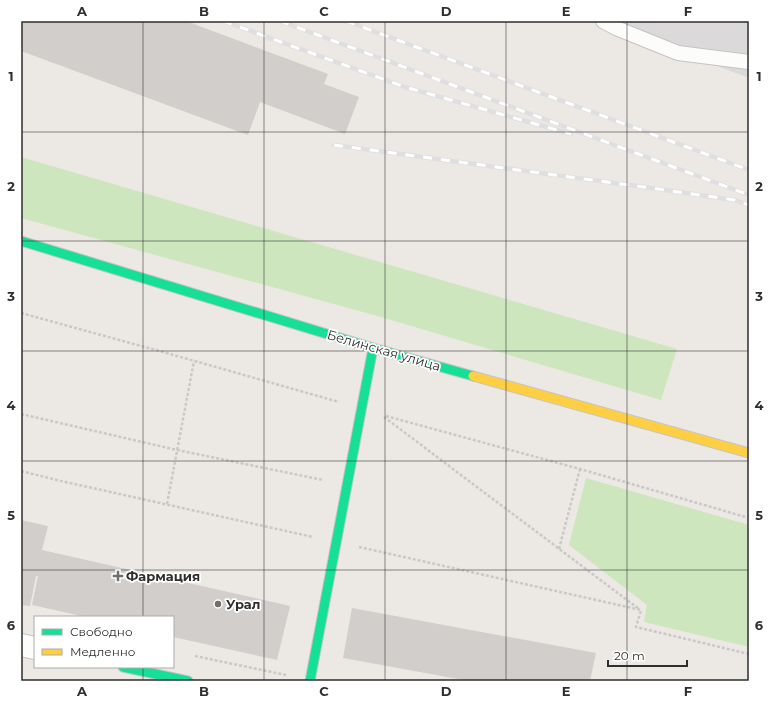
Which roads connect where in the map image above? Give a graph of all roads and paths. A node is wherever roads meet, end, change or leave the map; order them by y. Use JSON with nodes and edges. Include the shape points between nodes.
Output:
{"nodes":[{"id":1,"x":603,"y":21,"type":"edge"},
{"id":2,"x":749,"y":62,"type":"edge"},
{"id":3,"x":21,"y":241,"type":"edge"},
{"id":4,"x":373,"y":348,"type":"junction"},
{"id":5,"x":194,"y":361,"type":"dead end"},
{"id":6,"x":21,"y":414,"type":"edge"},
{"id":7,"x":380,"y":414,"type":"dead end"},
{"id":8,"x":177,"y":450,"type":"junction"},
{"id":9,"x":749,"y":453,"type":"edge"},
{"id":10,"x":580,"y":469,"type":"dead end"},
{"id":11,"x":21,"y":471,"type":"edge"},
{"id":12,"x":347,"y":485,"type":"junction"},
{"id":13,"x":167,"y":504,"type":"junction"},
{"id":14,"x":336,"y":542,"type":"junction"},
{"id":15,"x":559,"y":549,"type":"junction"},
{"id":16,"x":641,"y":610,"type":"junction"},
{"id":17,"x":21,"y":645,"type":"edge"},
{"id":18,"x":34,"y":648,"type":"edge"},
{"id":19,"x":188,"y":654,"type":"dead end"},
{"id":20,"x":749,"y":654,"type":"edge"},
{"id":21,"x":128,"y":668,"type":"edge"},
{"id":22,"x":188,"y":681,"type":"edge"},
{"id":23,"x":310,"y":681,"type":"edge"}],
"edges":[{"from":1,"to":2,"type":"lane","via":[[678,53]]},
{"from":3,"to":4,"type":"main road","name":"Белинская улица"},
{"from":4,"to":9,"type":"main road","name":"Белинская улица"},
{"from":4,"to":12,"type":"main road"},
{"from":5,"to":8,"type":"path"},
{"from":6,"to":8,"type":"path"},
{"from":7,"to":15,"type":"path"},
{"from":8,"to":12,"type":"path"},
{"from":8,"to":13,"type":"path"},
{"from":10,"to":15,"type":"path"},
{"from":11,"to":13,"type":"path"},
{"from":12,"to":14,"type":"main road"},
{"from":13,"to":14,"type":"path"},
{"from":14,"to":16,"type":"path"},
{"from":14,"to":23,"type":"main road"},
{"from":15,"to":16,"type":"path"},
{"from":16,"to":20,"type":"path","via":[[636,627]]},
{"from":17,"to":18,"type":"street"},
{"from":19,"to":23,"type":"path"},
{"from":21,"to":22,"type":"main road"}]}
